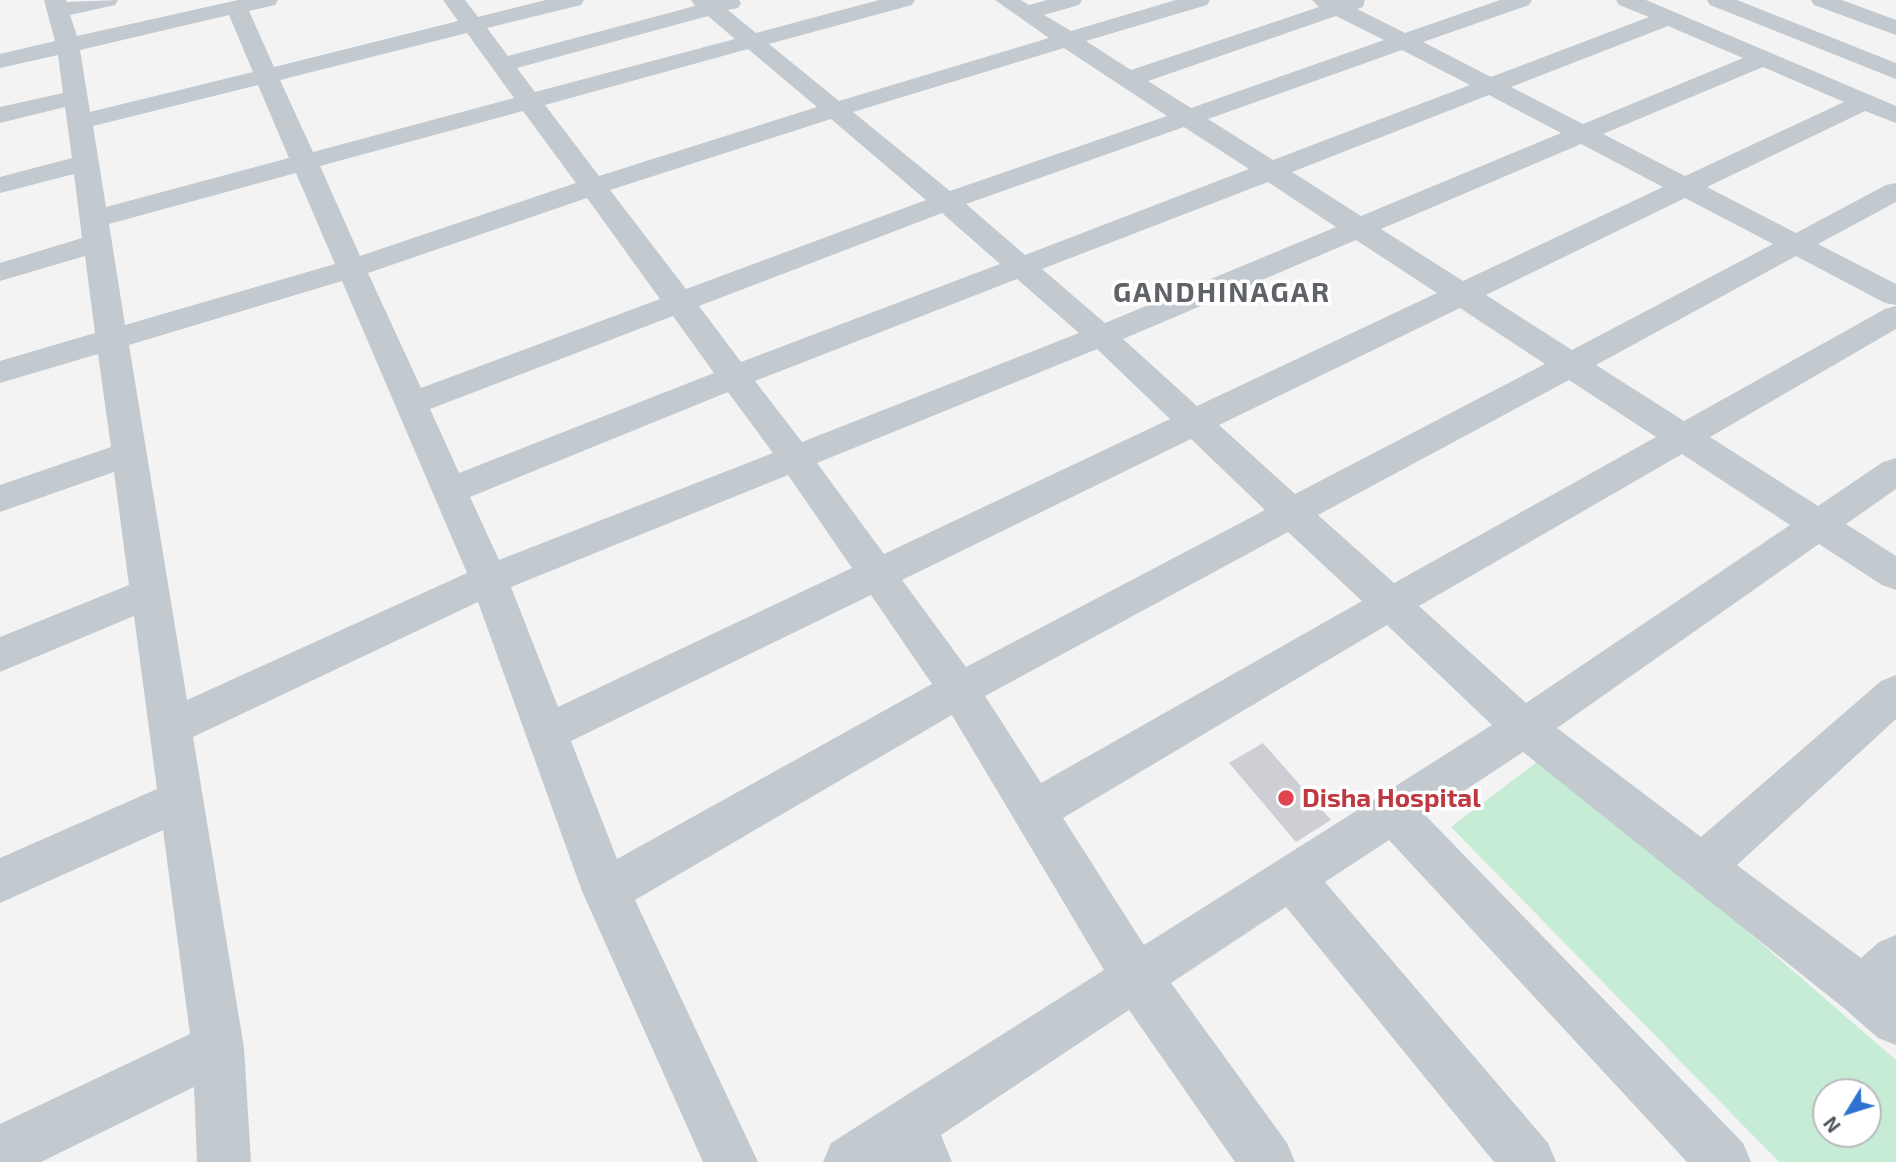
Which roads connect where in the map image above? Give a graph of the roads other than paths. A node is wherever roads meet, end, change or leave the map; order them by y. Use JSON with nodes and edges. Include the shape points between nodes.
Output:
{"nodes":[{"id":1,"x":107,"y":0,"type":"edge"},
{"id":2,"x":573,"y":0,"type":"edge"},
{"id":3,"x":904,"y":0,"type":"edge"},
{"id":4,"x":1071,"y":0,"type":"edge"},
{"id":5,"x":1199,"y":0,"type":"edge"},
{"id":6,"x":1521,"y":0,"type":"edge"},
{"id":7,"x":1627,"y":0,"type":"edge"},
{"id":8,"x":1718,"y":0,"type":"edge"},
{"id":9,"x":1822,"y":0,"type":"edge"},
{"id":10,"x":1340,"y":2,"type":"edge"},
{"id":11,"x":719,"y":3,"type":"edge"},
{"id":12,"x":252,"y":4,"type":"edge"},
{"id":13,"x":1016,"y":7,"type":"edge"},
{"id":14,"x":463,"y":12,"type":"edge"},
{"id":15,"x":1668,"y":18,"type":"junction"},
{"id":16,"x":60,"y":19,"type":"edge"},
{"id":17,"x":1896,"y":28,"type":"edge"},
{"id":18,"x":1068,"y":40,"type":"junction"},
{"id":19,"x":752,"y":41,"type":"junction"},
{"id":20,"x":1404,"y":42,"type":"junction"},
{"id":21,"x":1763,"y":58,"type":"junction"},
{"id":22,"x":0,"y":61,"type":"edge"},
{"id":23,"x":502,"y":65,"type":"junction"},
{"id":24,"x":1896,"y":72,"type":"edge"},
{"id":25,"x":266,"y":76,"type":"junction"},
{"id":26,"x":1129,"y":79,"type":"junction"},
{"id":27,"x":1489,"y":87,"type":"junction"},
{"id":28,"x":529,"y":100,"type":"junction"},
{"id":29,"x":1865,"y":102,"type":"junction"},
{"id":30,"x":77,"y":109,"type":"junction"},
{"id":31,"x":834,"y":110,"type":"junction"},
{"id":32,"x":0,"y":115,"type":"edge"},
{"id":33,"x":1896,"y":115,"type":"edge"},
{"id":34,"x":1187,"y":118,"type":"junction"},
{"id":35,"x":1579,"y":134,"type":"junction"},
{"id":36,"x":303,"y":161,"type":"junction"},
{"id":37,"x":85,"y":163,"type":"junction"},
{"id":38,"x":1271,"y":172,"type":"junction"},
{"id":39,"x":0,"y":185,"type":"edge"},
{"id":40,"x":594,"y":186,"type":"junction"},
{"id":41,"x":1683,"y":187,"type":"junction"},
{"id":42,"x":1896,"y":191,"type":"edge"},
{"id":43,"x":946,"y":202,"type":"junction"},
{"id":44,"x":1357,"y":226,"type":"junction"},
{"id":45,"x":96,"y":231,"type":"junction"},
{"id":46,"x":1795,"y":244,"type":"junction"},
{"id":47,"x":1021,"y":266,"type":"junction"},
{"id":48,"x":350,"y":269,"type":"junction"},
{"id":49,"x":0,"y":272,"type":"edge"},
{"id":50,"x":1460,"y":293,"type":"junction"},
{"id":51,"x":1896,"y":296,"type":"edge"},
{"id":52,"x":679,"y":304,"type":"junction"},
{"id":53,"x":1896,"y":316,"type":"edge"},
{"id":54,"x":1101,"y":336,"type":"junction"},
{"id":55,"x":112,"y":337,"type":"junction"},
{"id":56,"x":1570,"y":364,"type":"junction"},
{"id":57,"x":0,"y":372,"type":"edge"},
{"id":58,"x":734,"y":377,"type":"junction"},
{"id":59,"x":411,"y":404,"type":"junction"},
{"id":60,"x":1196,"y":424,"type":"junction"},
{"id":61,"x":1683,"y":438,"type":"junction"},
{"id":62,"x":128,"y":454,"type":"junction"},
{"id":63,"x":795,"y":458,"type":"junction"},
{"id":64,"x":1896,"y":471,"type":"edge"},
{"id":65,"x":449,"y":491,"type":"junction"},
{"id":66,"x":0,"y":499,"type":"edge"},
{"id":67,"x":1292,"y":513,"type":"junction"},
{"id":68,"x":1818,"y":525,"type":"junction"},
{"id":69,"x":877,"y":574,"type":"junction"},
{"id":70,"x":1896,"y":575,"type":"edge"},
{"id":71,"x":489,"y":580,"type":"junction"},
{"id":72,"x":149,"y":593,"type":"junction"},
{"id":73,"x":1390,"y":604,"type":"junction"},
{"id":74,"x":0,"y":655,"type":"edge"},
{"id":75,"x":959,"y":690,"type":"junction"},
{"id":76,"x":1896,"y":693,"type":"edge"},
{"id":77,"x":170,"y":728,"type":"junction"},
{"id":78,"x":1524,"y":728,"type":"junction"},
{"id":79,"x":546,"y":733,"type":"junction"},
{"id":80,"x":181,"y":800,"type":"junction"},
{"id":81,"x":1034,"y":811,"type":"junction"},
{"id":82,"x":1392,"y":812,"type":"junction"},
{"id":83,"x":1702,"y":866,"type":"junction"},
{"id":84,"x":1291,"y":877,"type":"junction"},
{"id":85,"x":0,"y":881,"type":"edge"},
{"id":86,"x":606,"y":891,"type":"junction"},
{"id":87,"x":1136,"y":977,"type":"junction"},
{"id":88,"x":1885,"y":990,"type":"edge"},
{"id":89,"x":218,"y":1048,"type":"junction"},
{"id":90,"x":916,"y":1144,"type":"edge"},
{"id":91,"x":0,"y":1153,"type":"edge"},
{"id":92,"x":224,"y":1162,"type":"edge"},
{"id":93,"x":730,"y":1162,"type":"edge"},
{"id":94,"x":850,"y":1162,"type":"edge"},
{"id":95,"x":1268,"y":1162,"type":"edge"},
{"id":96,"x":1529,"y":1162,"type":"edge"},
{"id":97,"x":1724,"y":1162,"type":"edge"}],
"edges":[{"from":1,"to":16,"type":"street"},
{"from":2,"to":14,"type":"street"},
{"from":3,"to":19,"type":"street"},
{"from":4,"to":13,"type":"street"},
{"from":5,"to":18,"type":"street"},
{"from":6,"to":20,"type":"street"},
{"from":7,"to":15,"type":"street"},
{"from":8,"to":24,"type":"street"},
{"from":9,"to":17,"type":"street"},
{"from":10,"to":20,"type":"street"},
{"from":10,"to":26,"type":"street"},
{"from":11,"to":19,"type":"street"},
{"from":11,"to":23,"type":"street"},
{"from":12,"to":16,"type":"street"},
{"from":12,"to":25,"type":"street"},
{"from":13,"to":18,"type":"street"},
{"from":14,"to":23,"type":"street"},
{"from":14,"to":25,"type":"street"},
{"from":15,"to":21,"type":"street"},
{"from":15,"to":27,"type":"street"},
{"from":16,"to":22,"type":"street"},
{"from":16,"to":30,"type":"street"},
{"from":18,"to":26,"type":"street"},
{"from":18,"to":31,"type":"street"},
{"from":19,"to":28,"type":"street"},
{"from":19,"to":31,"type":"street"},
{"from":20,"to":27,"type":"street"},
{"from":20,"to":34,"type":"street"},
{"from":21,"to":29,"type":"street"},
{"from":21,"to":35,"type":"street"},
{"from":23,"to":28,"type":"street"},
{"from":25,"to":30,"type":"street"},
{"from":25,"to":36,"type":"street"},
{"from":26,"to":34,"type":"street"},
{"from":27,"to":35,"type":"street"},
{"from":27,"to":38,"type":"street"},
{"from":28,"to":36,"type":"street"},
{"from":28,"to":40,"type":"street"},
{"from":29,"to":33,"type":"street"},
{"from":29,"to":41,"type":"street"},
{"from":30,"to":32,"type":"street"},
{"from":30,"to":37,"type":"street"},
{"from":31,"to":40,"type":"street"},
{"from":31,"to":43,"type":"street"},
{"from":34,"to":38,"type":"street"},
{"from":34,"to":43,"type":"street"},
{"from":35,"to":41,"type":"street"},
{"from":35,"to":44,"type":"street"},
{"from":36,"to":45,"type":"street"},
{"from":36,"to":48,"type":"street"},
{"from":37,"to":39,"type":"street"},
{"from":37,"to":45,"type":"street"},
{"from":38,"to":44,"type":"street"},
{"from":38,"to":47,"type":"street"},
{"from":40,"to":48,"type":"street"},
{"from":40,"to":52,"type":"street"},
{"from":41,"to":46,"type":"street"},
{"from":41,"to":50,"type":"street"},
{"from":42,"to":46,"type":"street"},
{"from":43,"to":47,"type":"street"},
{"from":43,"to":52,"type":"street"},
{"from":44,"to":50,"type":"street"},
{"from":44,"to":54,"type":"street"},
{"from":45,"to":49,"type":"street"},
{"from":45,"to":55,"type":"street"},
{"from":46,"to":51,"type":"street"},
{"from":46,"to":56,"type":"street"},
{"from":47,"to":54,"type":"street"},
{"from":47,"to":58,"type":"street"},
{"from":48,"to":55,"type":"street"},
{"from":48,"to":59,"type":"street"},
{"from":50,"to":56,"type":"street"},
{"from":50,"to":60,"type":"street"},
{"from":52,"to":58,"type":"street"},
{"from":52,"to":59,"type":"street"},
{"from":53,"to":61,"type":"street"},
{"from":54,"to":60,"type":"street"},
{"from":54,"to":63,"type":"street"},
{"from":55,"to":57,"type":"street"},
{"from":55,"to":62,"type":"street"},
{"from":56,"to":61,"type":"street"},
{"from":56,"to":67,"type":"street"},
{"from":58,"to":63,"type":"street"},
{"from":58,"to":65,"type":"street"},
{"from":59,"to":65,"type":"street"},
{"from":60,"to":67,"type":"street"},
{"from":60,"to":69,"type":"street"},
{"from":61,"to":68,"type":"street"},
{"from":61,"to":73,"type":"street"},
{"from":62,"to":66,"type":"street"},
{"from":62,"to":72,"type":"street"},
{"from":63,"to":69,"type":"street"},
{"from":63,"to":71,"type":"street"},
{"from":64,"to":68,"type":"street"},
{"from":65,"to":71,"type":"street"},
{"from":67,"to":73,"type":"street"},
{"from":67,"to":75,"type":"street"},
{"from":68,"to":70,"type":"street"},
{"from":68,"to":78,"type":"street"},
{"from":69,"to":75,"type":"street"},
{"from":69,"to":79,"type":"street"},
{"from":71,"to":77,"type":"street"},
{"from":71,"to":79,"type":"street"},
{"from":72,"to":74,"type":"street"},
{"from":72,"to":77,"type":"street"},
{"from":73,"to":78,"type":"street"},
{"from":73,"to":81,"type":"street"},
{"from":75,"to":81,"type":"street"},
{"from":75,"to":86,"type":"street"},
{"from":76,"to":83,"type":"street"},
{"from":77,"to":80,"type":"street"},
{"from":78,"to":82,"type":"street"},
{"from":78,"to":83,"type":"street"},
{"from":79,"to":86,"type":"street"},
{"from":80,"to":85,"type":"street"},
{"from":80,"to":89,"type":"street"},
{"from":81,"to":87,"type":"street"},
{"from":82,"to":84,"type":"street"},
{"from":82,"to":97,"type":"street"},
{"from":83,"to":88,"type":"street"},
{"from":84,"to":87,"type":"street"},
{"from":84,"to":96,"type":"street"},
{"from":86,"to":93,"type":"street"},
{"from":87,"to":90,"type":"street"},
{"from":87,"to":95,"type":"street"},
{"from":89,"to":91,"type":"street"},
{"from":89,"to":92,"type":"street"},
{"from":90,"to":94,"type":"street"}]}
